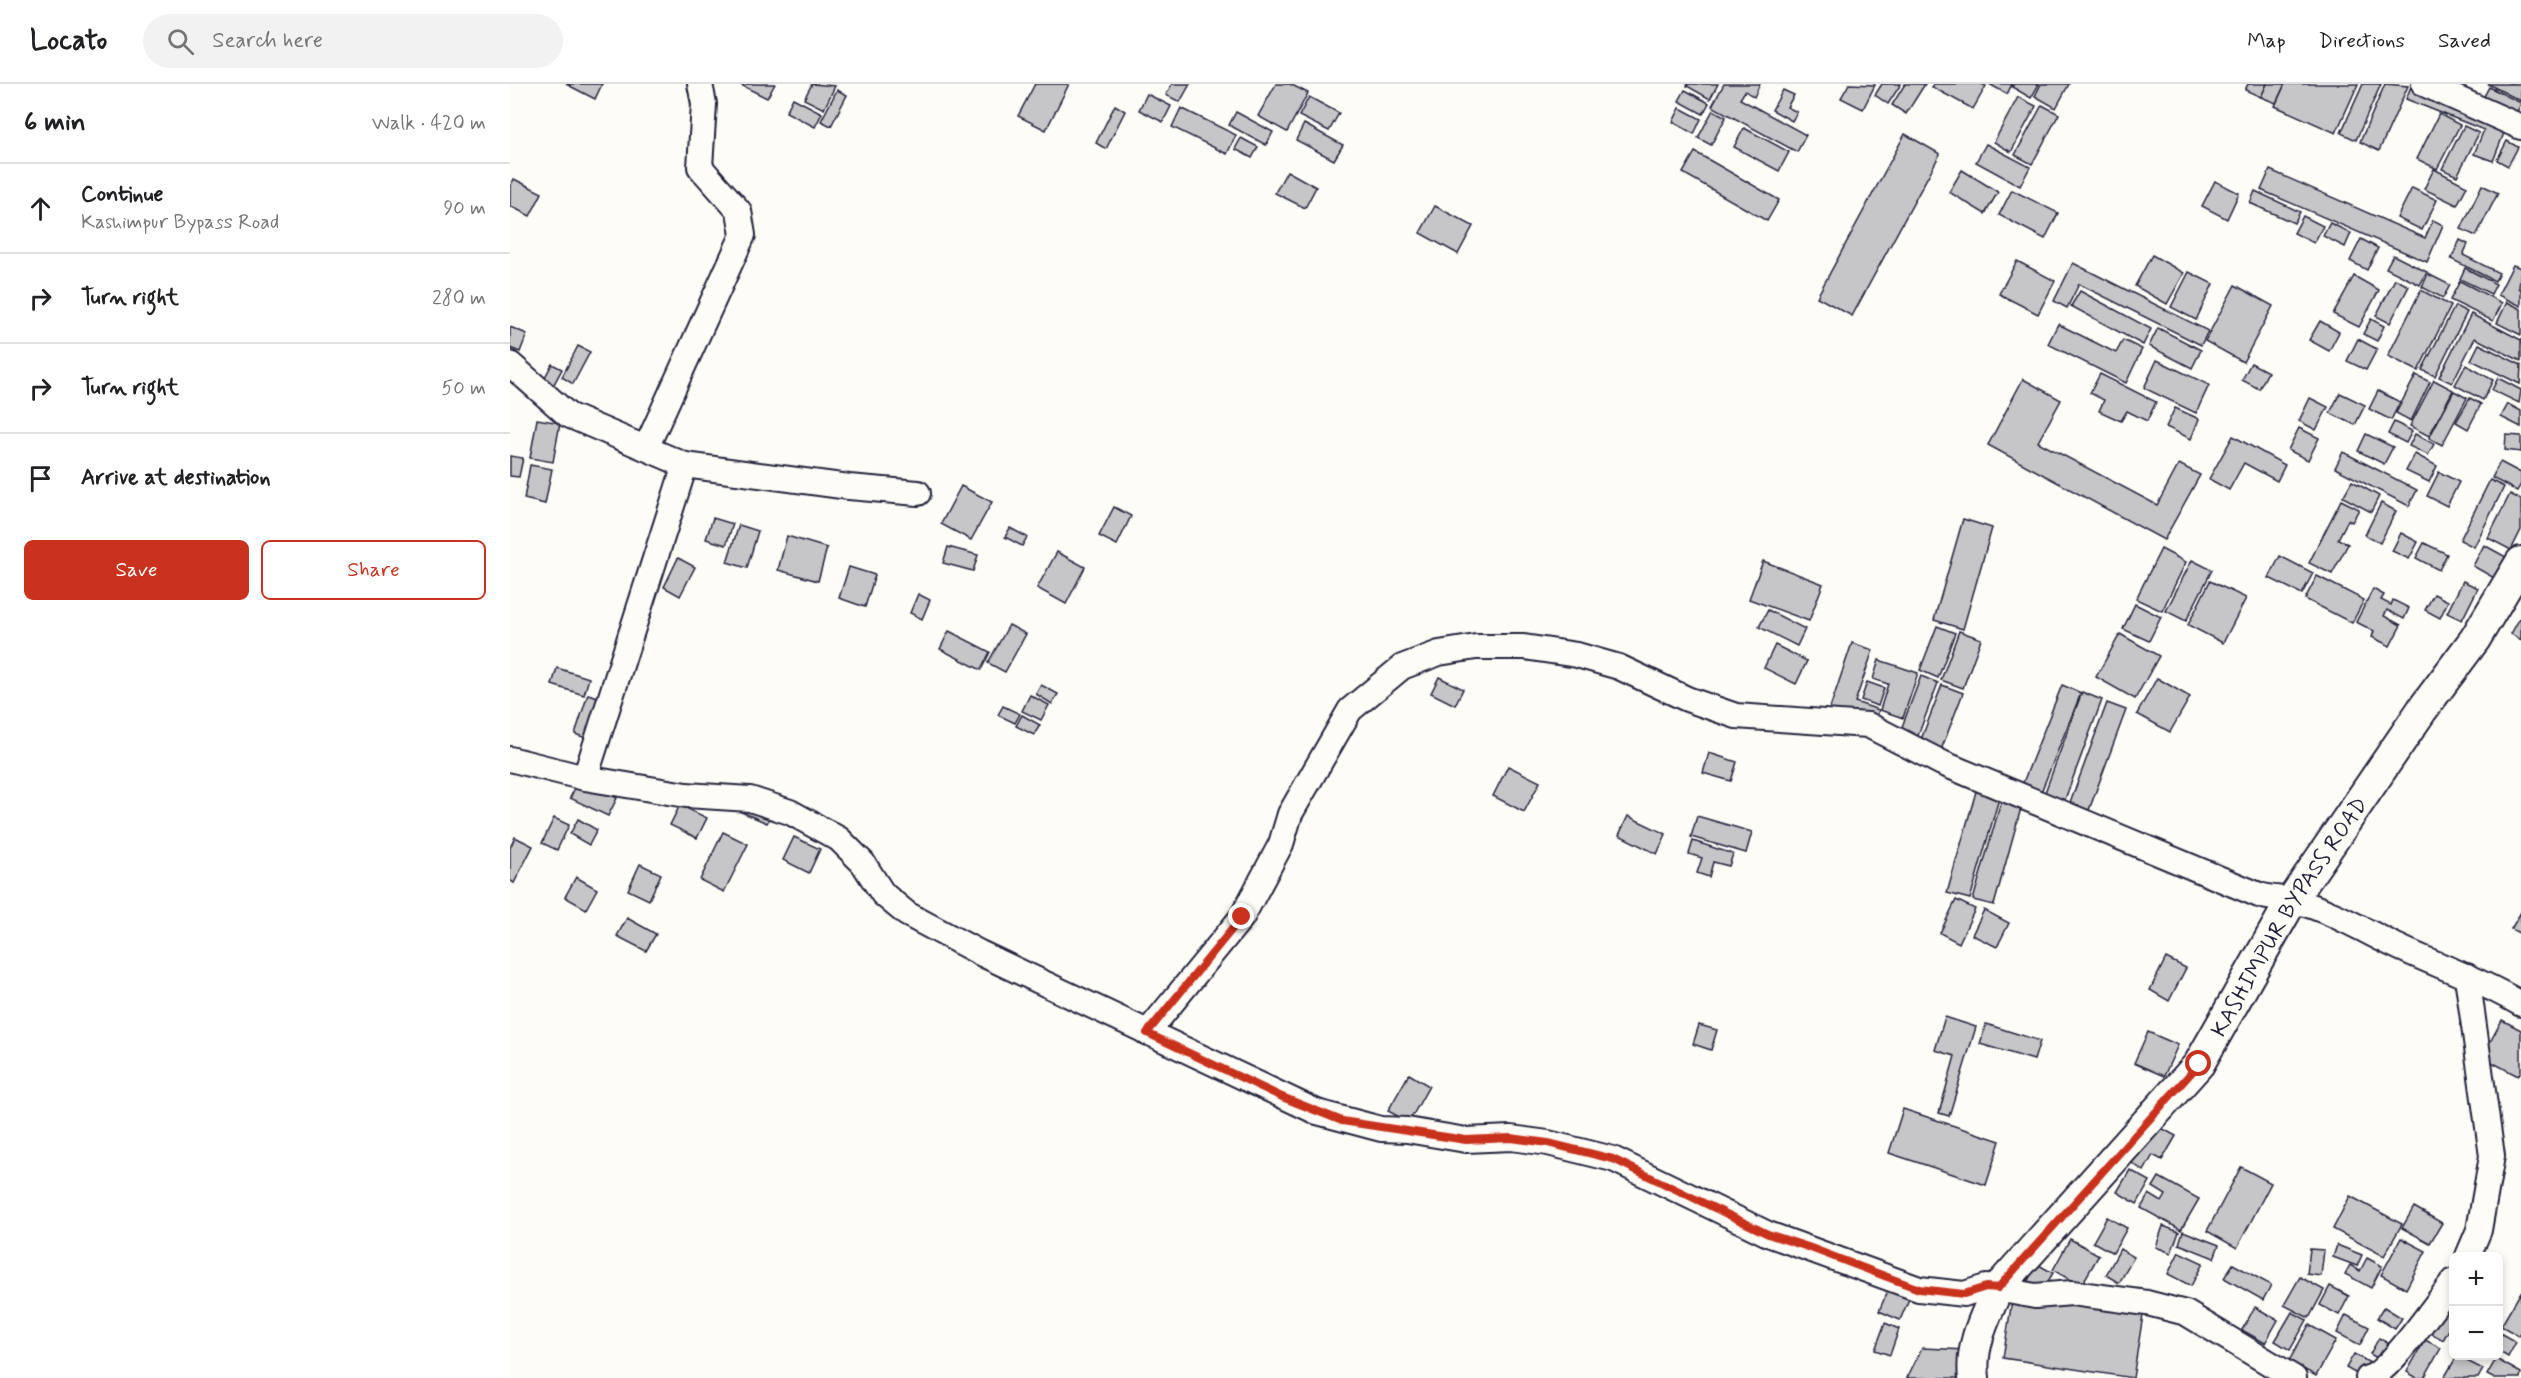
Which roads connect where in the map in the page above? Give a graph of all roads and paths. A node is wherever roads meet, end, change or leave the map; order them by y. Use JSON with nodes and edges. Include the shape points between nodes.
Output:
{"nodes":[{"id":1,"x":700,"y":84,"type":"edge"},
{"id":2,"x":2424,"y":84,"type":"edge"},
{"id":3,"x":2521,"y":127,"type":"edge"},
{"id":4,"x":510,"y":364,"type":"edge"},
{"id":5,"x":646,"y":448,"type":"junction"},
{"id":6,"x":685,"y":465,"type":"junction"},
{"id":7,"x":918,"y":493,"type":"dead end"},
{"id":8,"x":2521,"y":562,"type":"edge"},
{"id":9,"x":510,"y":759,"type":"edge"},
{"id":10,"x":585,"y":778,"type":"junction"},
{"id":11,"x":2292,"y":900,"type":"junction"},
{"id":12,"x":2467,"y":976,"type":"junction"},
{"id":13,"x":2521,"y":1004,"type":"edge"},
{"id":14,"x":1147,"y":1033,"type":"junction"},
{"id":15,"x":2470,"y":1252,"type":"edge"},
{"id":16,"x":2449,"y":1287,"type":"edge"},
{"id":17,"x":1998,"y":1288,"type":"junction"},
{"id":18,"x":1974,"y":1378,"type":"edge"},
{"id":19,"x":2294,"y":1378,"type":"edge"},
{"id":20,"x":2368,"y":1378,"type":"edge"}],
"edges":[{"from":1,"to":5,"type":"street","via":[[704,104],[700,167],[739,211],[743,236]]},
{"from":2,"to":3,"type":"street"},
{"from":4,"to":5,"type":"street","via":[[568,415]]},
{"from":5,"to":6,"type":"street"},
{"from":6,"to":7,"type":"street"},
{"from":6,"to":10,"type":"street"},
{"from":8,"to":11,"type":"main road","name":"KASHIMPUR BYPASS ROAD","via":[[2475,639]]},
{"from":9,"to":10,"type":"street"},
{"from":10,"to":14,"type":"street","via":[[686,795],[750,799],[790,812],[839,839],[863,863],[882,894],[907,914]]},
{"from":11,"to":12,"type":"street"},
{"from":11,"to":14,"type":"street","via":[[2259,895],[1942,763],[1868,725],[1736,716],[1687,699],[1619,667],[1577,655],[1524,647],[1476,647],[1439,652],[1402,667],[1350,710],[1290,814],[1281,844],[1242,917]]},
{"from":11,"to":17,"type":"main road","name":"KASHIMPUR BYPASS ROAD","via":[[2199,1064]]},
{"from":12,"to":13,"type":"street"},
{"from":12,"to":15,"type":"street","via":[[2492,1156],[2479,1230]]},
{"from":14,"to":17,"type":"street","via":[[1342,1121],[1466,1140],[1511,1138],[1548,1143],[1613,1159],[1768,1234],[1919,1289],[1964,1294],[1986,1287]]},
{"from":16,"to":20,"type":"street","via":[[2399,1352],[2374,1377]]},
{"from":17,"to":18,"type":"main road","name":"KASHIMPUR BYPASS ROAD","via":[[1979,1329],[1972,1361]]},
{"from":17,"to":19,"type":"street","via":[[2035,1296],[2072,1293],[2109,1297],[2186,1313]]}]}
